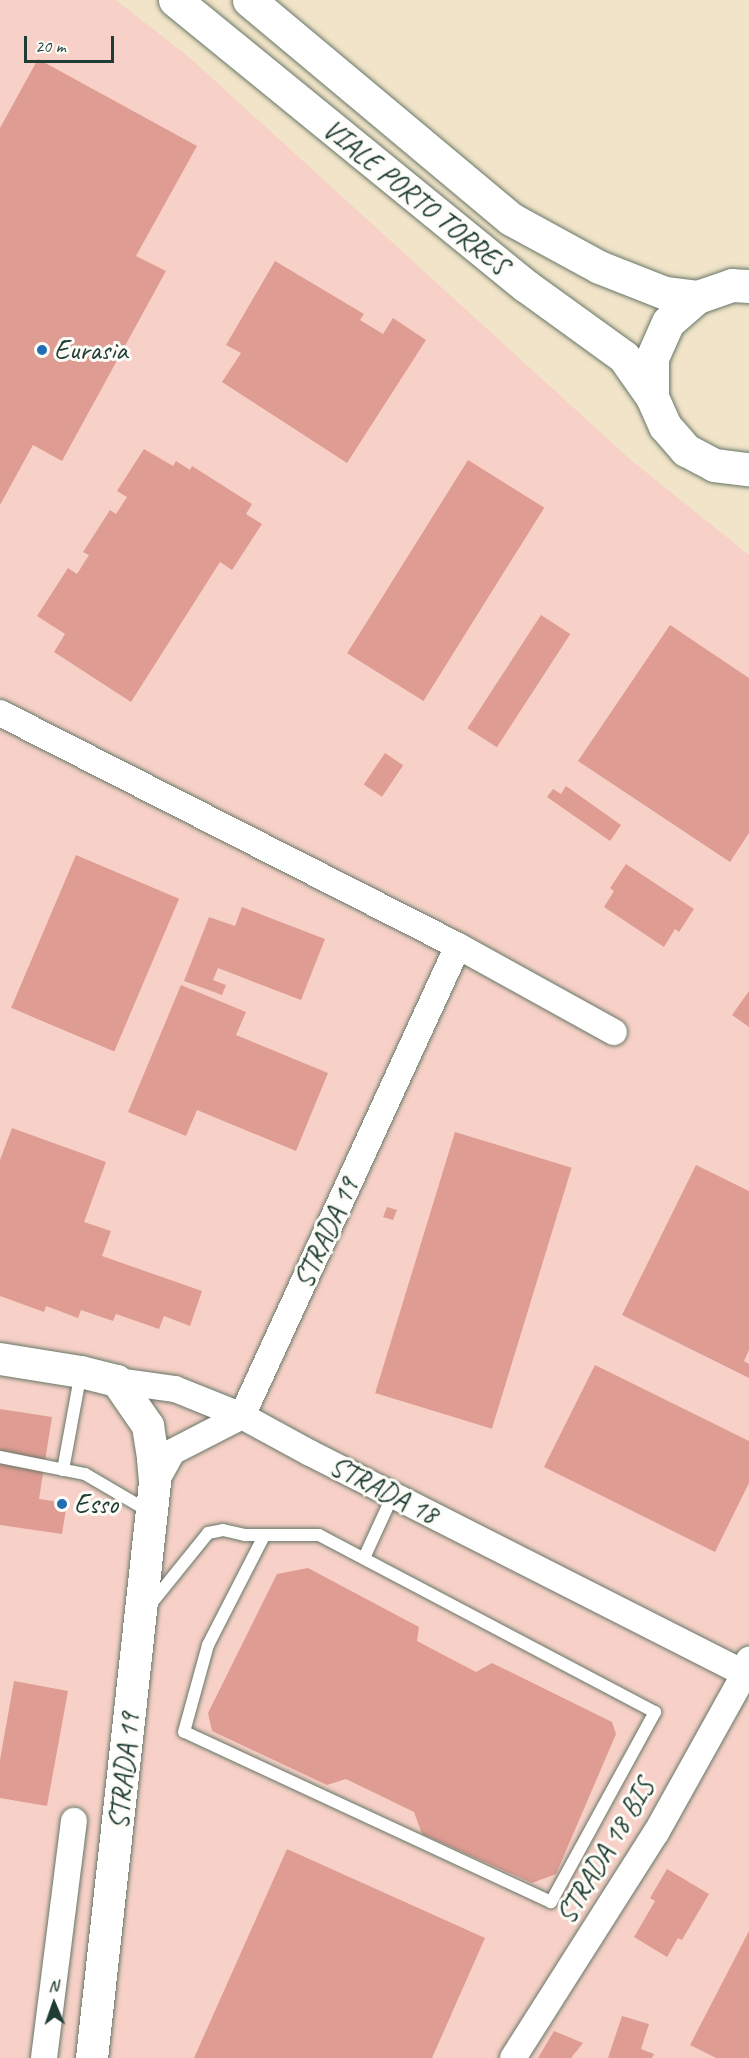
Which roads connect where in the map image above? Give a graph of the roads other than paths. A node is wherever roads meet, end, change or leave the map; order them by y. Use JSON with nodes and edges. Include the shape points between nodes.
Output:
{"nodes":[{"id":1,"x":175,"y":0,"type":"edge"},
{"id":2,"x":249,"y":0,"type":"edge"},
{"id":3,"x":749,"y":286,"type":"edge"},
{"id":4,"x":697,"y":297,"type":"junction"},
{"id":5,"x":652,"y":397,"type":"junction"},
{"id":6,"x":748,"y":470,"type":"edge"},
{"id":7,"x":0,"y":713,"type":"edge"},
{"id":8,"x":458,"y":946,"type":"junction"},
{"id":9,"x":614,"y":1032,"type":"dead end"},
{"id":10,"x":0,"y":1359,"type":"edge"},
{"id":11,"x":81,"y":1372,"type":"junction"},
{"id":12,"x":117,"y":1381,"type":"junction"},
{"id":13,"x":242,"y":1416,"type":"junction"},
{"id":14,"x":0,"y":1457,"type":"edge"},
{"id":15,"x":63,"y":1470,"type":"junction"},
{"id":16,"x":393,"y":1495,"type":"junction"},
{"id":17,"x":153,"y":1498,"type":"junction"},
{"id":18,"x":264,"y":1536,"type":"junction"},
{"id":19,"x":364,"y":1558,"type":"junction"},
{"id":20,"x":140,"y":1618,"type":"junction"},
{"id":21,"x":748,"y":1670,"type":"edge"},
{"id":22,"x":75,"y":1821,"type":"dead end"},
{"id":23,"x":44,"y":2058,"type":"edge"},
{"id":24,"x":92,"y":2058,"type":"edge"},
{"id":25,"x":513,"y":2058,"type":"edge"}],
"edges":[{"from":1,"to":5,"type":"main road","name":"VIALE PORTO TORRES","via":[[526,286],[624,357]]},
{"from":2,"to":4,"type":"main road","name":"VIALE PORTO TORRES","via":[[511,219],[599,267],[664,293]]},
{"from":3,"to":4,"type":"main road","via":[[732,285]]},
{"from":4,"to":5,"type":"main road","via":[[668,322],[652,358]]},
{"from":5,"to":6,"type":"main road","via":[[665,426],[686,450],[714,465]]},
{"from":7,"to":8,"type":"street"},
{"from":8,"to":9,"type":"street"},
{"from":8,"to":13,"type":"street","name":"STRADA 19"},
{"from":10,"to":11,"type":"street","name":"STRADA 18"},
{"from":11,"to":12,"type":"street","name":"STRADA 18"},
{"from":11,"to":15,"type":"lane"},
{"from":12,"to":13,"type":"street","name":"STRADA 18","via":[[175,1389]]},
{"from":12,"to":17,"type":"street","name":"STRADA 19","via":[[148,1426]]},
{"from":13,"to":16,"type":"street","name":"STRADA 18"},
{"from":13,"to":17,"type":"street","name":"STRADA 19","via":[[172,1452]]},
{"from":14,"to":15,"type":"lane"},
{"from":15,"to":17,"type":"lane"},
{"from":16,"to":19,"type":"lane"},
{"from":16,"to":21,"type":"street","name":"STRADA 18"},
{"from":17,"to":20,"type":"street","name":"STRADA 19"},
{"from":18,"to":19,"type":"lane","via":[[319,1535]]},
{"from":18,"to":19,"type":"lane","via":[[208,1645],[184,1732],[551,1902],[655,1712]]},
{"from":18,"to":20,"type":"lane","via":[[223,1530],[208,1533]]},
{"from":20,"to":24,"type":"street","name":"STRADA 19"},
{"from":21,"to":25,"type":"street","name":"STRADA 18 BIS","via":[[656,1833]]},
{"from":22,"to":23,"type":"street"}]}
